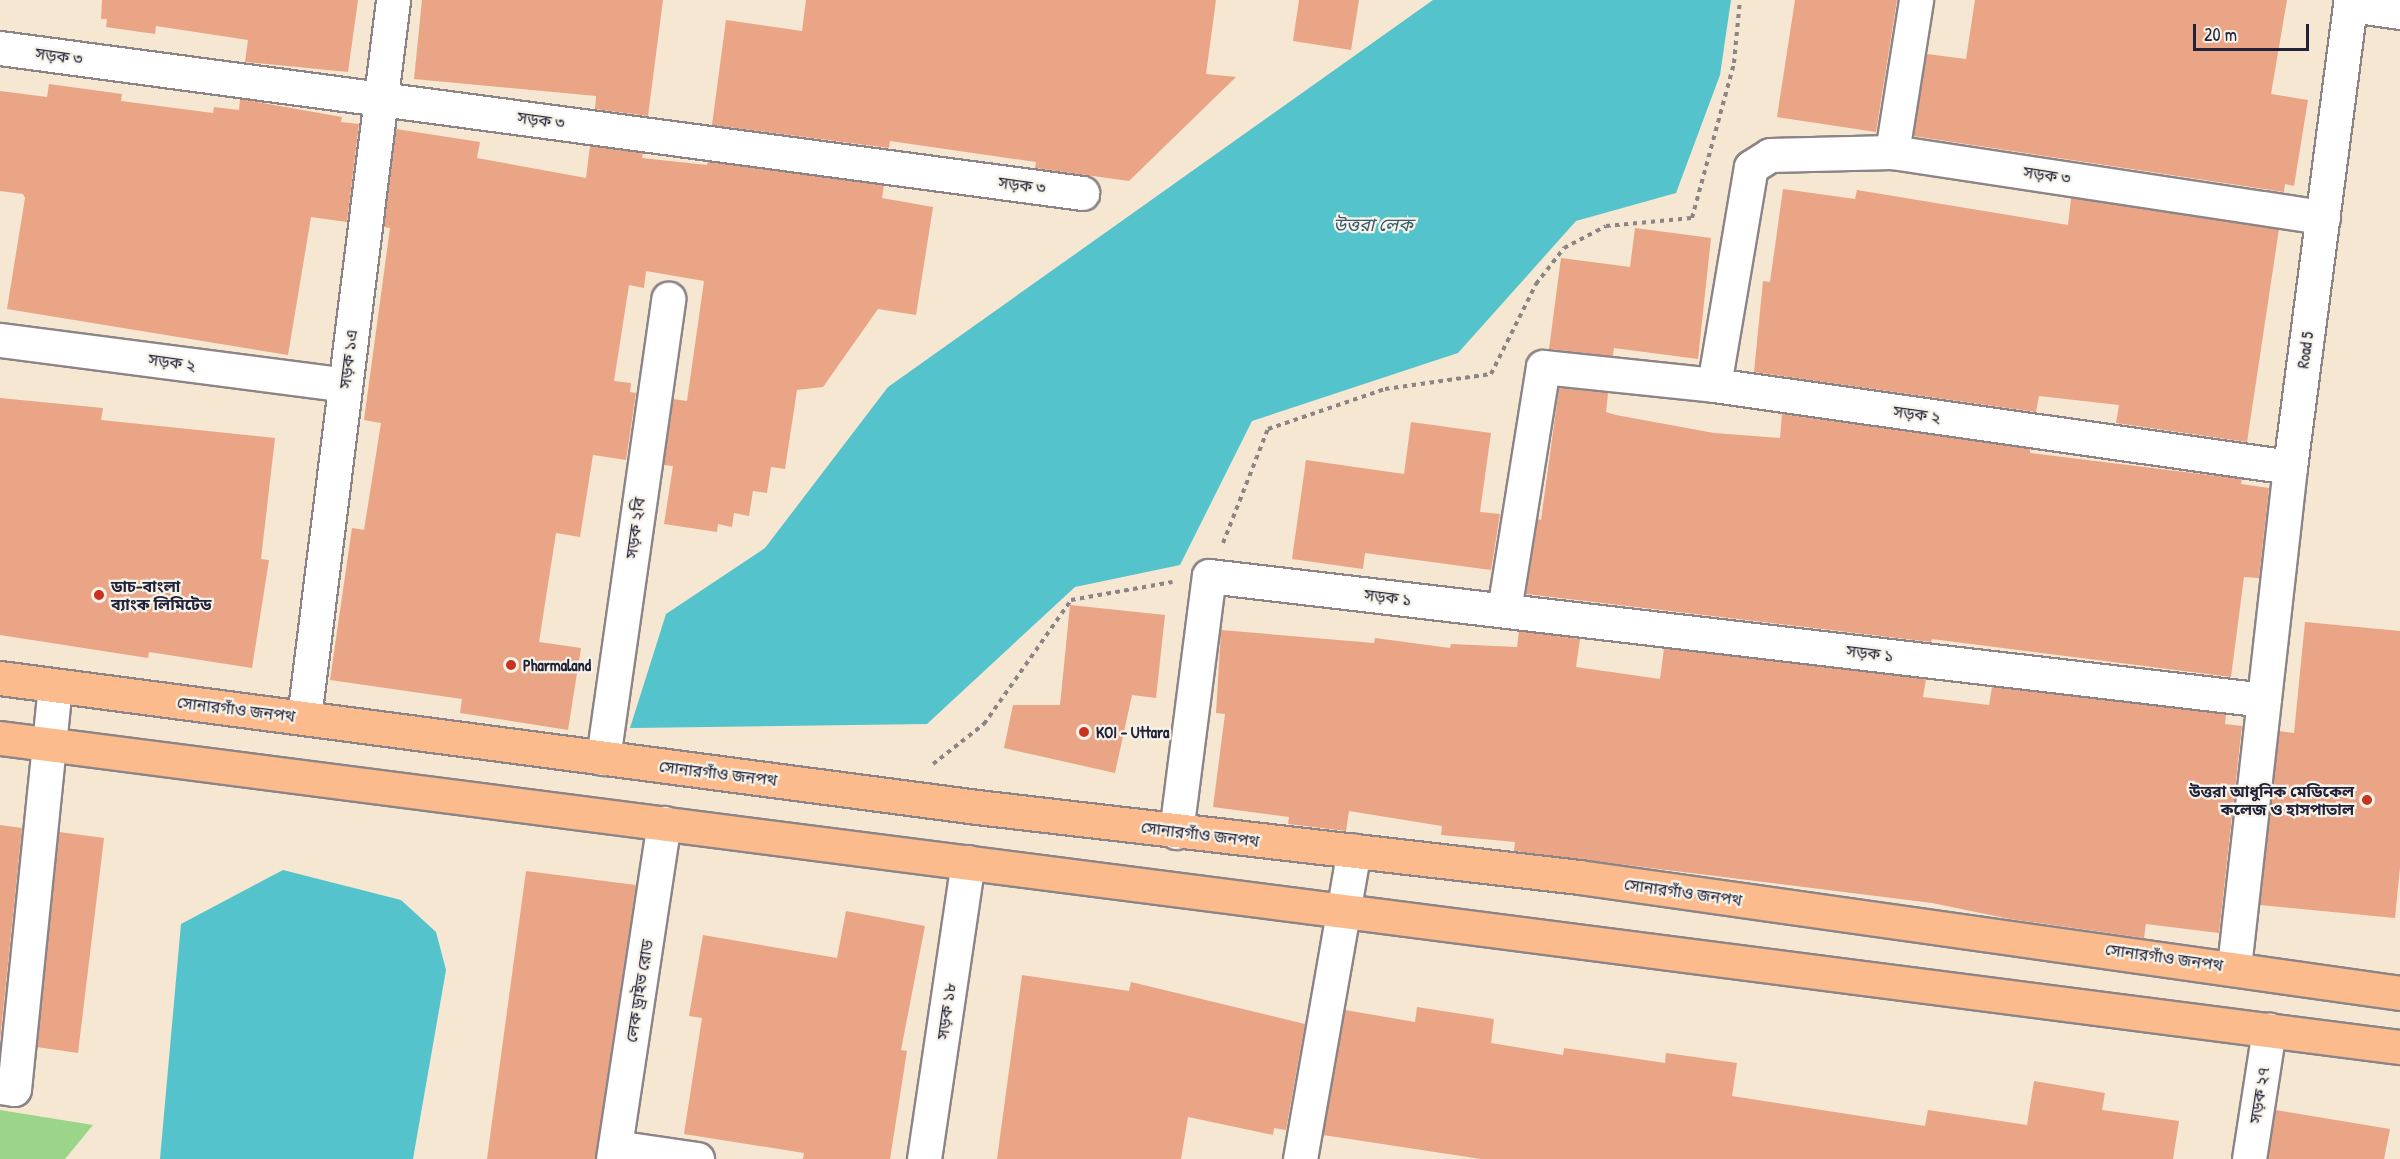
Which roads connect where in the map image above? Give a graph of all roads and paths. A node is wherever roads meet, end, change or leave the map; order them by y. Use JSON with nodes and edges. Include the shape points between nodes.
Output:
{"nodes":[{"id":1,"x":393,"y":0,"type":"edge"},
{"id":2,"x":1740,"y":0,"type":"edge"},
{"id":3,"x":1916,"y":0,"type":"edge"},
{"id":4,"x":2351,"y":3,"type":"edge"},
{"id":5,"x":2400,"y":12,"type":"edge"},
{"id":6,"x":0,"y":48,"type":"edge"},
{"id":7,"x":380,"y":99,"type":"junction"},
{"id":8,"x":1892,"y":152,"type":"junction"},
{"id":9,"x":1082,"y":193,"type":"dead end"},
{"id":10,"x":2323,"y":217,"type":"junction"},
{"id":11,"x":668,"y":299,"type":"dead end"},
{"id":12,"x":0,"y":340,"type":"edge"},
{"id":13,"x":345,"y":385,"type":"junction"},
{"id":14,"x":1714,"y":385,"type":"junction"},
{"id":15,"x":2290,"y":467,"type":"junction"},
{"id":16,"x":1209,"y":576,"type":"junction"},
{"id":17,"x":1504,"y":610,"type":"junction"},
{"id":18,"x":0,"y":678,"type":"edge"},
{"id":19,"x":55,"y":686,"type":"junction"},
{"id":20,"x":2264,"y":700,"type":"junction"},
{"id":21,"x":304,"y":718,"type":"junction"},
{"id":22,"x":0,"y":738,"type":"edge"},
{"id":23,"x":49,"y":744,"type":"junction"},
{"id":24,"x":603,"y":758,"type":"junction"},
{"id":25,"x":930,"y":766,"type":"dead end"},
{"id":26,"x":664,"y":823,"type":"junction"},
{"id":27,"x":1176,"y":832,"type":"junction"},
{"id":28,"x":1354,"y":851,"type":"junction"},
{"id":29,"x":968,"y":862,"type":"junction"},
{"id":30,"x":1342,"y":911,"type":"junction"},
{"id":31,"x":2234,"y":967,"type":"junction"},
{"id":32,"x":2400,"y":986,"type":"edge"},
{"id":33,"x":2400,"y":992,"type":"edge"},
{"id":34,"x":2269,"y":1030,"type":"junction"},
{"id":35,"x":2400,"y":1047,"type":"edge"},
{"id":36,"x":0,"y":1087,"type":"edge"},
{"id":37,"x":614,"y":1153,"type":"edge"},
{"id":38,"x":698,"y":1159,"type":"edge"},
{"id":39,"x":924,"y":1159,"type":"edge"},
{"id":40,"x":1300,"y":1159,"type":"edge"},
{"id":41,"x":2249,"y":1159,"type":"edge"}],
"edges":[{"from":1,"to":7,"type":"street","name":"সড়ক ১এ"},
{"from":2,"to":16,"type":"path","via":[[1734,63],[1692,218],[1605,226],[1564,248],[1536,284],[1491,374],[1385,389],[1268,429]]},
{"from":3,"to":8,"type":"street"},
{"from":4,"to":5,"type":"street"},
{"from":4,"to":10,"type":"street","name":"Road 5"},
{"from":6,"to":7,"type":"street","name":"সড়ক ৩"},
{"from":7,"to":9,"type":"street","name":"সড়ক ৩"},
{"from":7,"to":13,"type":"street","name":"সড়ক ১এ"},
{"from":8,"to":10,"type":"street","name":"সড়ক ৩"},
{"from":8,"to":14,"type":"street","name":"সড়ক ৩","via":[[1770,155],[1751,167]]},
{"from":10,"to":15,"type":"street","name":"Road 5"},
{"from":11,"to":24,"type":"street","name":"সড়ক ২বি"},
{"from":12,"to":13,"type":"street","name":"সড়ক ২"},
{"from":13,"to":21,"type":"street","name":"সড়ক ১এ"},
{"from":14,"to":15,"type":"street","name":"সড়ক ২"},
{"from":14,"to":17,"type":"street","name":"সড়ক ২","via":[[1543,367]]},
{"from":15,"to":20,"type":"street","name":"Road 5"},
{"from":16,"to":17,"type":"street","name":"সড়ক ১"},
{"from":16,"to":25,"type":"path","via":[[1071,600],[984,724]]},
{"from":16,"to":27,"type":"street"},
{"from":17,"to":20,"type":"street","name":"সড়ক ১"},
{"from":18,"to":19,"type":"main road","name":"সোনারগাঁও জনপথ"},
{"from":19,"to":21,"type":"main road","name":"সোনারগাঁও জনপথ"},
{"from":19,"to":23,"type":"street"},
{"from":20,"to":31,"type":"street"},
{"from":21,"to":24,"type":"main road","name":"সোনারগাঁও জনপথ"},
{"from":22,"to":23,"type":"main road"},
{"from":23,"to":26,"type":"main road"},
{"from":23,"to":36,"type":"street","via":[[14,1089]]},
{"from":24,"to":27,"type":"main road","name":"সোনারগাঁও জনপথ"},
{"from":26,"to":29,"type":"main road"},
{"from":26,"to":37,"type":"street","name":"লেক ড্রাইভ রোড"},
{"from":27,"to":28,"type":"main road","name":"সোনারগাঁও জনপথ"},
{"from":28,"to":30,"type":"street"},
{"from":28,"to":31,"type":"main road","name":"সোনারগাঁও জনপথ","via":[[1591,879]]},
{"from":29,"to":30,"type":"main road"},
{"from":29,"to":39,"type":"street","name":"সড়ক ১৮"},
{"from":30,"to":34,"type":"main road"},
{"from":30,"to":40,"type":"street"},
{"from":31,"to":33,"type":"main road","name":"সোনারগাঁও জনপথ"},
{"from":32,"to":33,"type":"street"},
{"from":34,"to":35,"type":"main road"},
{"from":34,"to":41,"type":"street","name":"সড়ক ২৭"},
{"from":37,"to":38,"type":"street"}]}
